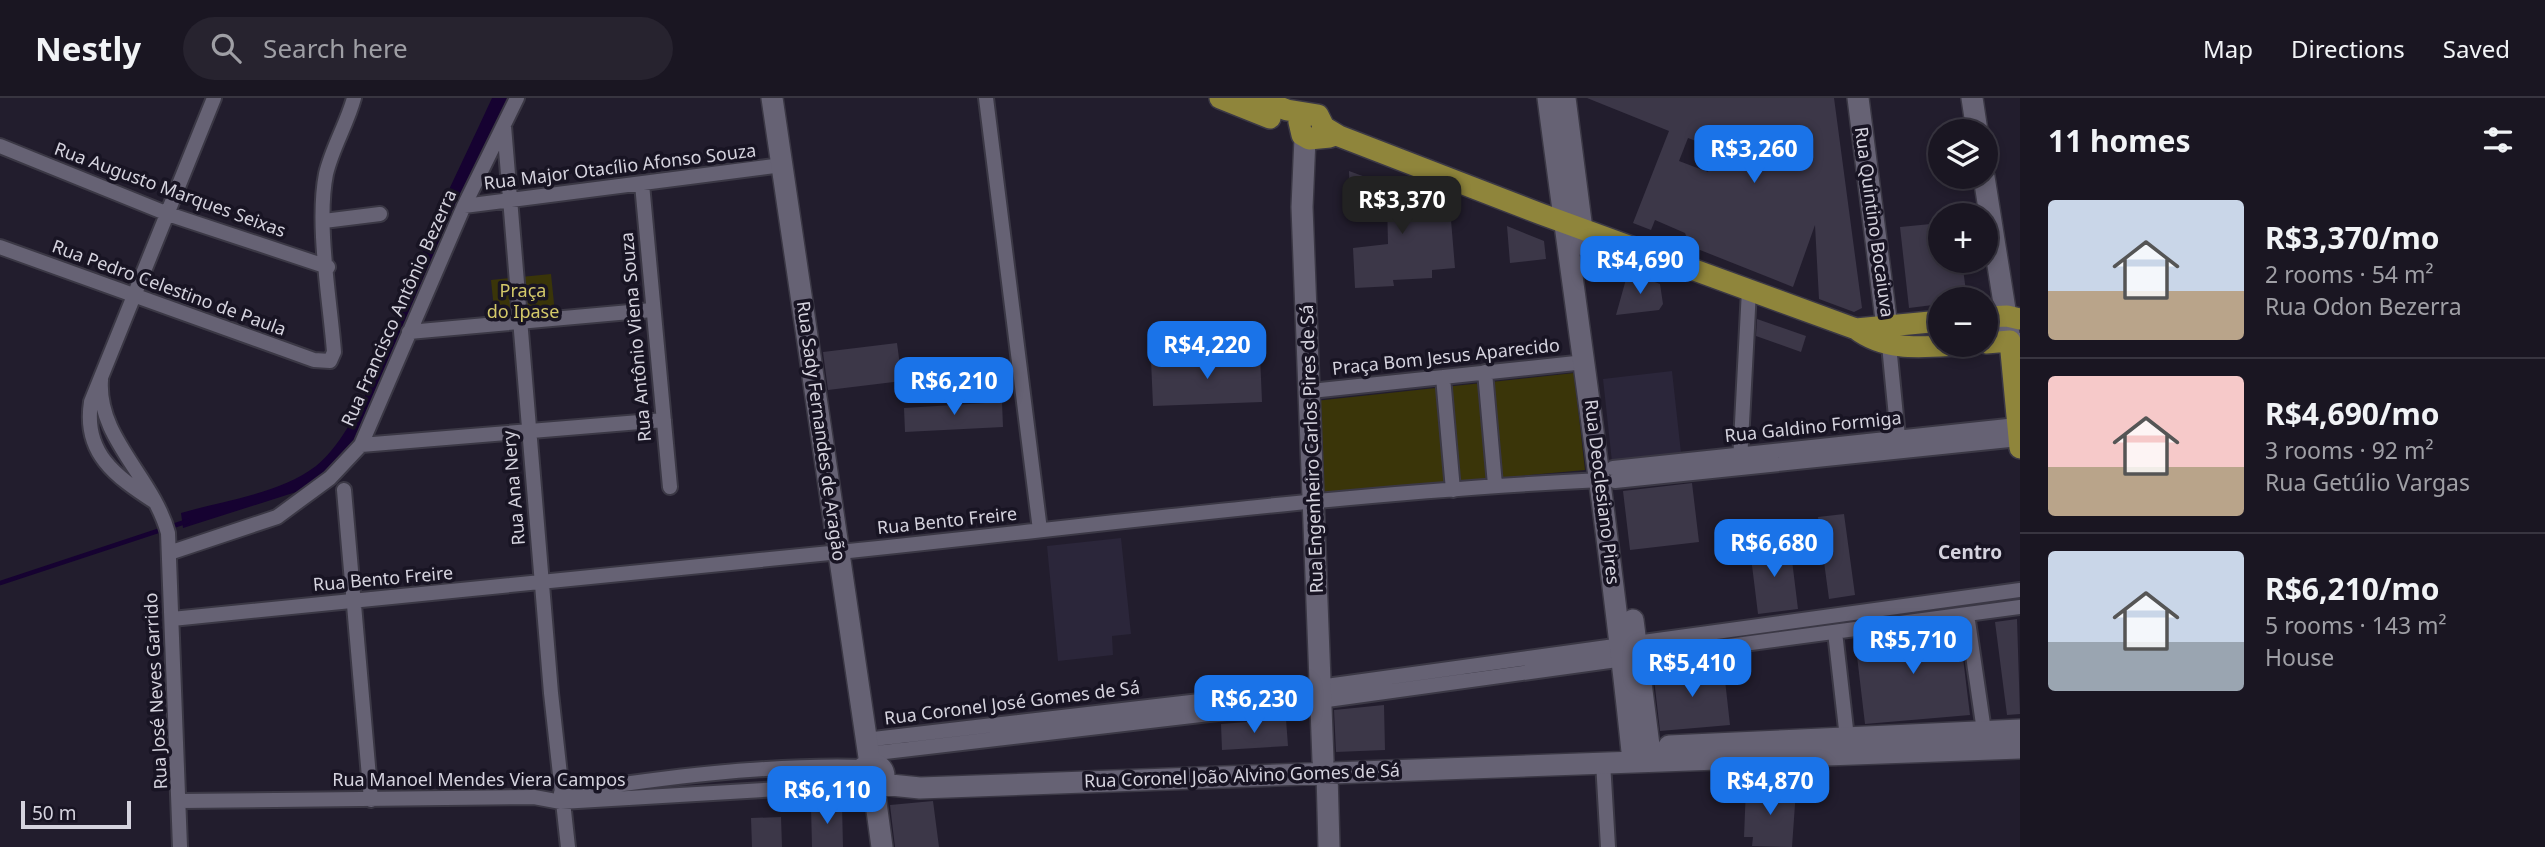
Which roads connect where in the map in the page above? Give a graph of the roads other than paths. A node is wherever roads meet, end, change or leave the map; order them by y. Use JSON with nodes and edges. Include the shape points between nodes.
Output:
{"nodes":[{"id":1,"x":215,"y":98,"type":"edge"},
{"id":2,"x":354,"y":98,"type":"edge"},
{"id":3,"x":517,"y":98,"type":"edge"},
{"id":4,"x":772,"y":98,"type":"edge"},
{"id":5,"x":986,"y":98,"type":"edge"},
{"id":6,"x":1220,"y":98,"type":"edge"},
{"id":7,"x":1255,"y":98,"type":"edge"},
{"id":8,"x":1858,"y":98,"type":"edge"},
{"id":9,"x":1972,"y":98,"type":"edge"},
{"id":10,"x":1557,"y":101,"type":"edge"},
{"id":11,"x":1975,"y":119,"type":"edge"},
{"id":12,"x":1314,"y":124,"type":"edge"},
{"id":13,"x":504,"y":126,"type":"junction"},
{"id":14,"x":0,"y":146,"type":"edge"},
{"id":15,"x":782,"y":165,"type":"junction"},
{"id":16,"x":642,"y":184,"type":"junction"},
{"id":17,"x":1986,"y":189,"type":"edge"},
{"id":18,"x":512,"y":201,"type":"junction"},
{"id":19,"x":464,"y":206,"type":"junction"},
{"id":20,"x":168,"y":214,"type":"junction"},
{"id":21,"x":380,"y":214,"type":"dead end"},
{"id":22,"x":324,"y":221,"type":"junction"},
{"id":23,"x":1574,"y":226,"type":"junction"},
{"id":24,"x":0,"y":247,"type":"edge"},
{"id":25,"x":328,"y":267,"type":"junction"},
{"id":26,"x":1749,"y":290,"type":"junction"},
{"id":27,"x":134,"y":295,"type":"junction"},
{"id":28,"x":652,"y":310,"type":"junction"},
{"id":29,"x":2004,"y":317,"type":"edge"},
{"id":30,"x":522,"y":322,"type":"junction"},
{"id":31,"x":1928,"y":324,"type":"edge"},
{"id":32,"x":409,"y":332,"type":"junction"},
{"id":33,"x":1889,"y":335,"type":"junction"},
{"id":34,"x":1928,"y":341,"type":"edge"},
{"id":35,"x":2015,"y":342,"type":"edge"},
{"id":36,"x":1585,"y":362,"type":"junction"},
{"id":37,"x":1485,"y":372,"type":"junction"},
{"id":38,"x":1443,"y":377,"type":"junction"},
{"id":39,"x":102,"y":380,"type":"junction"},
{"id":40,"x":1311,"y":390,"type":"junction"},
{"id":41,"x":664,"y":420,"type":"junction"},
{"id":42,"x":529,"y":433,"type":"junction"},
{"id":43,"x":1898,"y":437,"type":"junction"},
{"id":44,"x":2019,"y":437,"type":"edge"},
{"id":45,"x":361,"y":445,"type":"junction"},
{"id":46,"x":1740,"y":460,"type":"junction"},
{"id":47,"x":1610,"y":476,"type":"junction"},
{"id":48,"x":1495,"y":485,"type":"junction"},
{"id":49,"x":670,"y":487,"type":"dead end"},
{"id":50,"x":344,"y":490,"type":"dead end"},
{"id":51,"x":1453,"y":490,"type":"junction"},
{"id":52,"x":1315,"y":500,"type":"junction"},
{"id":53,"x":156,"y":502,"type":"junction"},
{"id":54,"x":1040,"y":530,"type":"junction"},
{"id":55,"x":839,"y":552,"type":"junction"},
{"id":56,"x":169,"y":553,"type":"junction"},
{"id":57,"x":542,"y":583,"type":"junction"},
{"id":58,"x":2020,"y":590,"type":"edge"},
{"id":59,"x":354,"y":600,"type":"junction"},
{"id":60,"x":2020,"y":607,"type":"edge"},
{"id":61,"x":1967,"y":614,"type":"junction"},
{"id":62,"x":172,"y":619,"type":"junction"},
{"id":63,"x":1835,"y":632,"type":"junction"},
{"id":64,"x":1737,"y":645,"type":"junction"},
{"id":65,"x":1630,"y":651,"type":"junction"},
{"id":66,"x":1739,"y":663,"type":"dead end"},
{"id":67,"x":1319,"y":694,"type":"junction"},
{"id":68,"x":2020,"y":730,"type":"edge"},
{"id":69,"x":1984,"y":732,"type":"junction"},
{"id":70,"x":1847,"y":738,"type":"junction"},
{"id":71,"x":2020,"y":748,"type":"edge"},
{"id":72,"x":1641,"y":754,"type":"junction"},
{"id":73,"x":1601,"y":755,"type":"junction"},
{"id":74,"x":1320,"y":767,"type":"junction"},
{"id":75,"x":871,"y":769,"type":"junction"},
{"id":76,"x":561,"y":798,"type":"junction"},
{"id":77,"x":371,"y":800,"type":"junction"},
{"id":78,"x":180,"y":801,"type":"junction"},
{"id":79,"x":180,"y":847,"type":"edge"},
{"id":80,"x":568,"y":847,"type":"edge"},
{"id":81,"x":882,"y":847,"type":"edge"},
{"id":82,"x":1329,"y":847,"type":"edge"},
{"id":83,"x":1608,"y":847,"type":"edge"}],
"edges":[{"from":1,"to":20,"type":"street"},
{"from":2,"to":22,"type":"street","via":[[327,173]]},
{"from":3,"to":13,"type":"street","name":"Rua Francisco Antônio Bezerra"},
{"from":4,"to":15,"type":"street","name":"Rua Sady Fernandes de Aragão"},
{"from":5,"to":54,"type":"street"},
{"from":6,"to":12,"type":"main road"},
{"from":7,"to":12,"type":"main road"},
{"from":8,"to":33,"type":"street","name":"Rua Quintino Bocaiuva"},
{"from":9,"to":11,"type":"street"},
{"from":10,"to":23,"type":"street"},
{"from":12,"to":23,"type":"main road"},
{"from":12,"to":40,"type":"street","name":"Rua Engenheiro Carlos Pires de Sá","via":[[1301,172]]},
{"from":13,"to":18,"type":"street","name":"Rua Ana Nery"},
{"from":13,"to":19,"type":"street","name":"Rua Francisco Antônio Bezerra"},
{"from":14,"to":20,"type":"street","name":"Rua Augusto Marques Seixas"},
{"from":15,"to":16,"type":"street","name":"Rua Major Otacílio Afonso Souza"},
{"from":15,"to":55,"type":"street","name":"Rua Sady Fernandes de Aragão"},
{"from":16,"to":18,"type":"street","name":"Rua Major Otacílio Afonso Souza"},
{"from":16,"to":28,"type":"street","name":"Rua Antônio Viena Souza"},
{"from":17,"to":29,"type":"street"},
{"from":18,"to":19,"type":"street","name":"Rua Major Otacílio Afonso Souza"},
{"from":18,"to":30,"type":"street","name":"Rua Ana Nery"},
{"from":19,"to":32,"type":"street","name":"Rua Francisco Antônio Bezerra"},
{"from":20,"to":25,"type":"street","name":"Rua Augusto Marques Seixas"},
{"from":20,"to":27,"type":"street"},
{"from":21,"to":22,"type":"street"},
{"from":22,"to":25,"type":"street"},
{"from":23,"to":26,"type":"main road"},
{"from":23,"to":36,"type":"street","name":"Rua Deoclesiano Pires"},
{"from":23,"to":47,"type":"street","name":"Rua Deoclesiano Pires"},
{"from":24,"to":27,"type":"street","name":"Rua Pedro Celestino de Paula"},
{"from":25,"to":27,"type":"street","name":"Rua Pedro Celestino de Paula","via":[[334,352],[326,362]]},
{"from":26,"to":33,"type":"main road","via":[[1856,329]]},
{"from":26,"to":46,"type":"street"},
{"from":27,"to":39,"type":"street"},
{"from":28,"to":30,"type":"street"},
{"from":28,"to":41,"type":"street","name":"Rua Antônio Viena Souza"},
{"from":29,"to":35,"type":"street"},
{"from":30,"to":32,"type":"street"},
{"from":30,"to":42,"type":"street","name":"Rua Ana Nery"},
{"from":31,"to":33,"type":"main road"},
{"from":32,"to":45,"type":"street","name":"Rua Francisco Antônio Bezerra"},
{"from":33,"to":34,"type":"main road"},
{"from":33,"to":43,"type":"street"},
{"from":35,"to":44,"type":"main road"},
{"from":36,"to":37,"type":"street","name":"Praça Bom Jesus Aparecido"},
{"from":36,"to":47,"type":"street","name":"Rua Deoclesiano Pires"},
{"from":37,"to":38,"type":"street","name":"Praça Bom Jesus Aparecido"},
{"from":37,"to":48,"type":"street"},
{"from":38,"to":40,"type":"street","name":"Praça Bom Jesus Aparecido"},
{"from":38,"to":51,"type":"street"},
{"from":39,"to":53,"type":"street","name":"Rua José Neves Garrido","via":[[100,399],[109,425]]},
{"from":39,"to":53,"type":"street","via":[[91,402],[90,438],[104,461]]},
{"from":40,"to":52,"type":"street","name":"Rua Engenheiro Carlos Pires de Sá"},
{"from":41,"to":42,"type":"street"},
{"from":41,"to":49,"type":"street","name":"Rua Antônio Viena Souza"},
{"from":42,"to":45,"type":"street"},
{"from":42,"to":57,"type":"street","name":"Rua Ana Nery"},
{"from":43,"to":44,"type":"street","name":"Rua Galdino Formiga"},
{"from":43,"to":46,"type":"street","name":"Rua Galdino Formiga"},
{"from":44,"to":46,"type":"street","name":"Rua Galdino Formiga"},
{"from":45,"to":56,"type":"street","name":"Rua Francisco Antônio Bezerra","via":[[330,478],[277,517]]},
{"from":46,"to":47,"type":"street","name":"Rua Galdino Formiga"},
{"from":47,"to":48,"type":"street","name":"Rua Bento Freire"},
{"from":47,"to":65,"type":"street","name":"Rua Deoclesiano Pires"},
{"from":48,"to":51,"type":"street","name":"Rua Bento Freire"},
{"from":50,"to":59,"type":"street"},
{"from":51,"to":52,"type":"street","name":"Rua Bento Freire"},
{"from":52,"to":54,"type":"street","name":"Rua Bento Freire"},
{"from":52,"to":67,"type":"street","name":"Rua Engenheiro Carlos Pires de Sá"},
{"from":53,"to":56,"type":"street","name":"Rua José Neves Garrido","via":[[168,533]]},
{"from":54,"to":55,"type":"street","name":"Rua Bento Freire"},
{"from":55,"to":57,"type":"street","name":"Rua Bento Freire"},
{"from":55,"to":75,"type":"street","name":"Rua Sady Fernandes de Aragão"},
{"from":56,"to":62,"type":"street","name":"Rua José Neves Garrido"},
{"from":57,"to":59,"type":"street","name":"Rua Bento Freire"},
{"from":57,"to":76,"type":"street","name":"Rua Ana Nery"},
{"from":58,"to":65,"type":"street","name":"Rua Coronel José Gomes de Sá"},
{"from":59,"to":62,"type":"street","name":"Rua Bento Freire"},
{"from":59,"to":77,"type":"street"},
{"from":60,"to":61,"type":"street","name":"Rua Coronel José Gomes de Sá"},
{"from":61,"to":63,"type":"street","name":"Rua Coronel José Gomes de Sá"},
{"from":61,"to":69,"type":"street"},
{"from":62,"to":78,"type":"street","name":"Rua José Neves Garrido"},
{"from":63,"to":64,"type":"street","name":"Rua Coronel José Gomes de Sá"},
{"from":63,"to":70,"type":"street"},
{"from":64,"to":65,"type":"street","name":"Rua Coronel José Gomes de Sá"},
{"from":64,"to":66,"type":"street"},
{"from":65,"to":67,"type":"street","name":"Rua Coronel José Gomes de Sá"},
{"from":65,"to":72,"type":"street","name":"Rua Deoclesiano Pires"},
{"from":67,"to":74,"type":"street","name":"Rua Engenheiro Carlos Pires de Sá"},
{"from":67,"to":75,"type":"street","name":"Rua Coronel José Gomes de Sá"},
{"from":68,"to":69,"type":"street"},
{"from":69,"to":70,"type":"street"},
{"from":70,"to":72,"type":"street"},
{"from":71,"to":72,"type":"street"},
{"from":72,"to":73,"type":"street","name":"Rua Coronel João Alvino Gomes de Sá"},
{"from":73,"to":74,"type":"street","name":"Rua Coronel João Alvino Gomes de Sá"},
{"from":73,"to":83,"type":"street"},
{"from":74,"to":75,"type":"street","name":"Rua Coronel João Alvino Gomes de Sá","via":[[1032,777],[920,788]]},
{"from":74,"to":82,"type":"street","name":"Rua Engenheiro Carlos Pires de Sá"},
{"from":75,"to":76,"type":"street","name":"Rua Manoel Mendes Viera Campos"},
{"from":75,"to":76,"type":"street","via":[[822,765],[670,777]]},
{"from":75,"to":81,"type":"street","name":"Rua Sady Fernandes de Aragão"},
{"from":76,"to":77,"type":"street","name":"Rua Manoel Mendes Viera Campos"},
{"from":76,"to":80,"type":"street","name":"Rua Ana Nery"},
{"from":77,"to":78,"type":"street","name":"Rua Manoel Mendes Viera Campos"},
{"from":78,"to":79,"type":"street","name":"Rua José Neves Garrido"}]}
